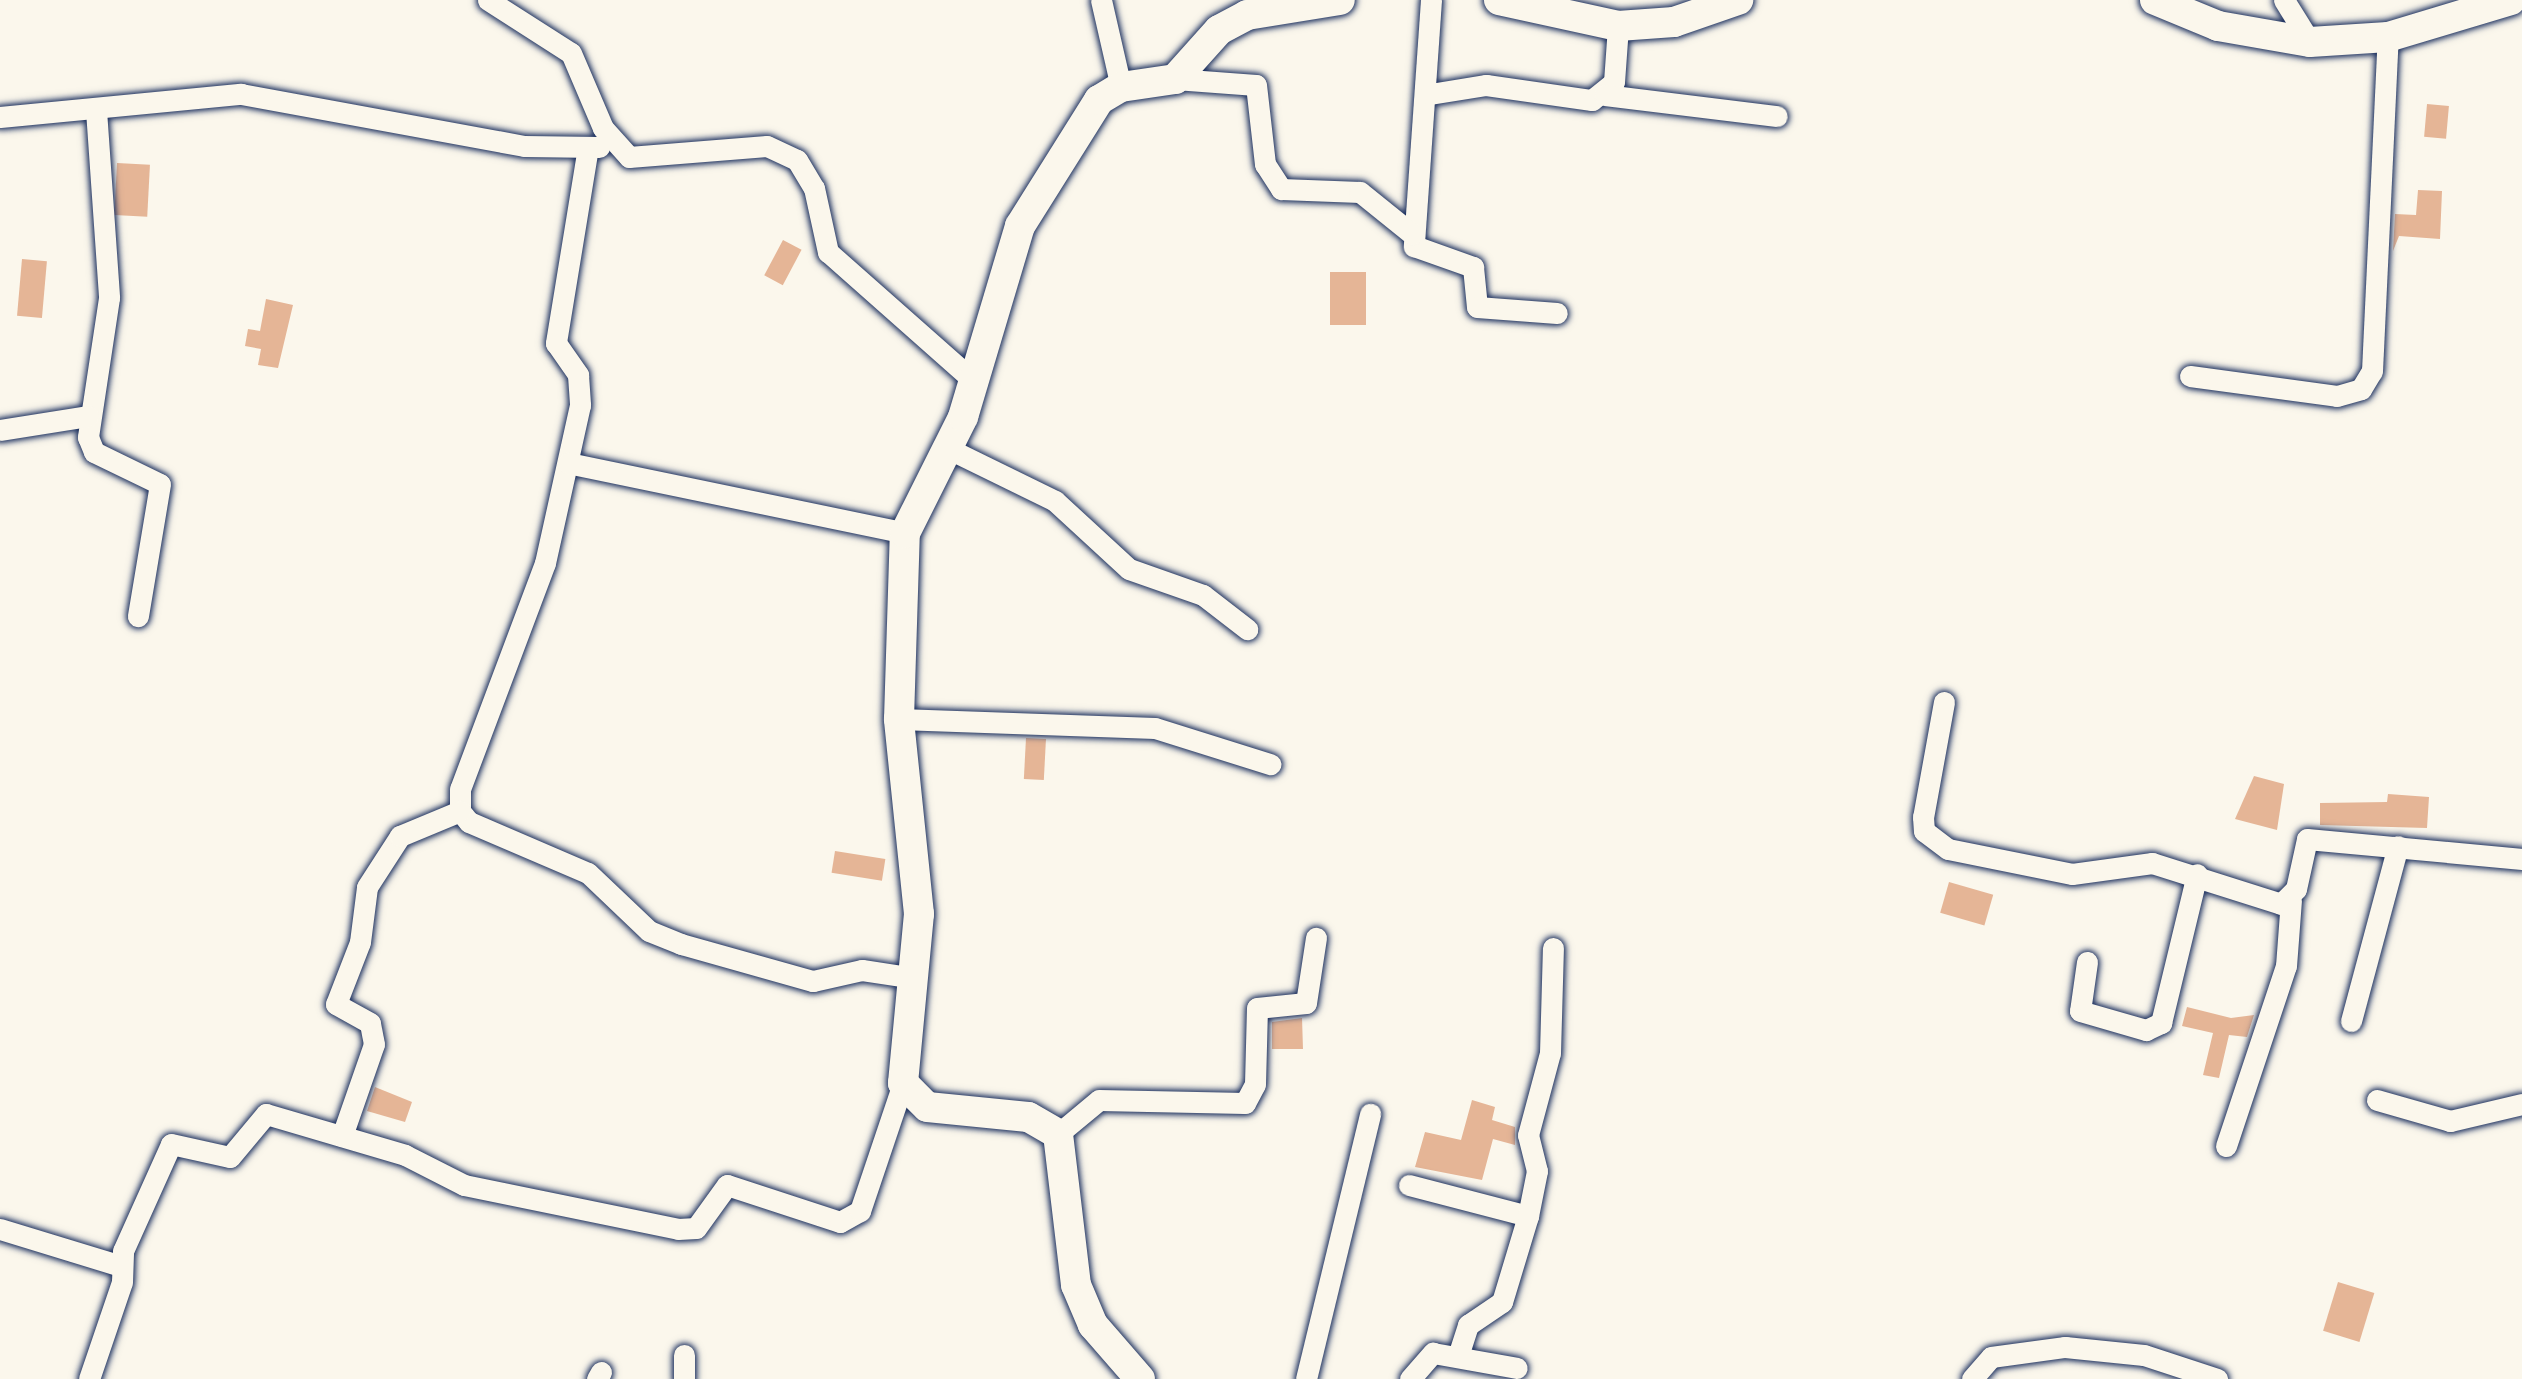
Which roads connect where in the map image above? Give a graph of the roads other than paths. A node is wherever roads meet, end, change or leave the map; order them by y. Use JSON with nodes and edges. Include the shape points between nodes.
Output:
{"nodes":[{"id":1,"x":488,"y":0,"type":"edge"},
{"id":2,"x":1101,"y":0,"type":"edge"},
{"id":3,"x":1340,"y":0,"type":"edge"},
{"id":4,"x":1431,"y":0,"type":"edge"},
{"id":5,"x":1499,"y":0,"type":"edge"},
{"id":6,"x":1738,"y":0,"type":"edge"},
{"id":7,"x":2155,"y":0,"type":"edge"},
{"id":8,"x":2284,"y":0,"type":"edge"},
{"id":9,"x":2511,"y":0,"type":"edge"},
{"id":10,"x":1618,"y":26,"type":"junction"},
{"id":11,"x":2388,"y":37,"type":"junction"},
{"id":12,"x":2310,"y":42,"type":"junction"},
{"id":13,"x":1175,"y":79,"type":"junction"},
{"id":14,"x":1121,"y":87,"type":"junction"},
{"id":15,"x":1430,"y":94,"type":"junction"},
{"id":16,"x":1605,"y":95,"type":"junction"},
{"id":17,"x":96,"y":110,"type":"junction"},
{"id":18,"x":1777,"y":116,"type":"dead end"},
{"id":19,"x":0,"y":117,"type":"edge"},
{"id":20,"x":613,"y":146,"type":"junction"},
{"id":21,"x":588,"y":147,"type":"junction"},
{"id":22,"x":1412,"y":233,"type":"junction"},
{"id":23,"x":1557,"y":313,"type":"dead end"},
{"id":24,"x":2190,"y":376,"type":"dead end"},
{"id":25,"x":975,"y":382,"type":"junction"},
{"id":26,"x":88,"y":416,"type":"junction"},
{"id":27,"x":0,"y":430,"type":"edge"},
{"id":28,"x":947,"y":448,"type":"junction"},
{"id":29,"x":568,"y":463,"type":"junction"},
{"id":30,"x":905,"y":533,"type":"junction"},
{"id":31,"x":137,"y":616,"type":"dead end"},
{"id":32,"x":1247,"y":629,"type":"dead end"},
{"id":33,"x":1944,"y":702,"type":"dead end"},
{"id":34,"x":899,"y":719,"type":"junction"},
{"id":35,"x":1270,"y":764,"type":"dead end"},
{"id":36,"x":460,"y":811,"type":"junction"},
{"id":37,"x":2398,"y":846,"type":"junction"},
{"id":38,"x":2522,"y":859,"type":"edge"},
{"id":39,"x":2197,"y":874,"type":"junction"},
{"id":40,"x":2291,"y":900,"type":"junction"},
{"id":41,"x":1316,"y":938,"type":"dead end"},
{"id":42,"x":1553,"y":948,"type":"dead end"},
{"id":43,"x":2087,"y":962,"type":"dead end"},
{"id":44,"x":914,"y":979,"type":"junction"},
{"id":45,"x":2351,"y":1021,"type":"dead end"},
{"id":46,"x":903,"y":1083,"type":"junction"},
{"id":47,"x":2377,"y":1100,"type":"dead end"},
{"id":48,"x":2522,"y":1104,"type":"edge"},
{"id":49,"x":1370,"y":1114,"type":"dead end"},
{"id":50,"x":1058,"y":1134,"type":"junction"},
{"id":51,"x":342,"y":1136,"type":"junction"},
{"id":52,"x":2226,"y":1147,"type":"dead end"},
{"id":53,"x":1409,"y":1185,"type":"dead end"},
{"id":54,"x":1528,"y":1216,"type":"junction"},
{"id":55,"x":0,"y":1228,"type":"edge"},
{"id":56,"x":122,"y":1266,"type":"junction"},
{"id":57,"x":684,"y":1355,"type":"dead end"},
{"id":58,"x":1458,"y":1356,"type":"junction"},
{"id":59,"x":1517,"y":1369,"type":"dead end"},
{"id":60,"x":89,"y":1379,"type":"edge"},
{"id":61,"x":684,"y":1379,"type":"edge"},
{"id":62,"x":1140,"y":1379,"type":"edge"},
{"id":63,"x":1306,"y":1379,"type":"edge"},
{"id":64,"x":1410,"y":1379,"type":"edge"},
{"id":65,"x":1972,"y":1379,"type":"edge"},
{"id":66,"x":2217,"y":1379,"type":"edge"}],
"edges":[{"from":1,"to":20,"type":"street","via":[[571,53]]},
{"from":2,"to":14,"type":"street"},
{"from":3,"to":13,"type":"street","via":[[1247,15],[1219,31]]},
{"from":4,"to":15,"type":"street"},
{"from":5,"to":10,"type":"street"},
{"from":6,"to":10,"type":"street","via":[[1674,22]]},
{"from":7,"to":12,"type":"street","via":[[2218,26]]},
{"from":8,"to":12,"type":"street"},
{"from":9,"to":11,"type":"street"},
{"from":10,"to":16,"type":"street"},
{"from":11,"to":12,"type":"street"},
{"from":11,"to":24,"type":"street","via":[[2372,370],[2361,389],[2338,396]]},
{"from":13,"to":14,"type":"street"},
{"from":13,"to":22,"type":"street","via":[[1256,85],[1265,164],[1281,189],[1360,191]]},
{"from":14,"to":25,"type":"street","via":[[1080,123],[1020,226]]},
{"from":15,"to":16,"type":"street","via":[[1463,85]]},
{"from":15,"to":22,"type":"street"},
{"from":16,"to":18,"type":"street"},
{"from":17,"to":19,"type":"street"},
{"from":17,"to":21,"type":"street","via":[[284,97],[524,146]]},
{"from":17,"to":26,"type":"street","via":[[110,298]]},
{"from":20,"to":21,"type":"street"},
{"from":20,"to":25,"type":"street","via":[[645,159],[767,146],[785,152],[808,175],[828,252]]},
{"from":21,"to":29,"type":"street","via":[[557,327],[559,355],[582,388]]},
{"from":22,"to":23,"type":"street","via":[[1422,255],[1473,267],[1477,307]]},
{"from":25,"to":28,"type":"street"},
{"from":26,"to":27,"type":"street"},
{"from":26,"to":31,"type":"street","via":[[94,452],[160,484]]},
{"from":28,"to":30,"type":"street"},
{"from":28,"to":32,"type":"street","via":[[1055,501],[1129,569],[1203,595]]},
{"from":29,"to":30,"type":"street"},
{"from":29,"to":36,"type":"street","via":[[545,563],[460,789]]},
{"from":30,"to":34,"type":"street"},
{"from":33,"to":39,"type":"street","via":[[1923,818],[1934,842],[2054,873],[2137,861]]},
{"from":34,"to":35,"type":"street","via":[[1155,728]]},
{"from":34,"to":44,"type":"street","via":[[916,848]]},
{"from":36,"to":44,"type":"street","via":[[588,873],[639,923],[681,944],[813,981],[862,970]]},
{"from":36,"to":51,"type":"street","via":[[400,836],[367,887],[360,942],[336,1004],[370,1023],[374,1044]]},
{"from":37,"to":38,"type":"street"},
{"from":37,"to":40,"type":"street","via":[[2307,839]]},
{"from":37,"to":45,"type":"street"},
{"from":39,"to":40,"type":"street","via":[[2266,900]]},
{"from":39,"to":43,"type":"street","via":[[2162,1024],[2146,1030],[2080,1011]]},
{"from":40,"to":52,"type":"street","via":[[2286,966]]},
{"from":41,"to":50,"type":"street","via":[[1306,1003],[1257,1008],[1256,1084],[1245,1103],[1099,1100]]},
{"from":42,"to":54,"type":"street","via":[[1550,1054],[1528,1136],[1537,1172]]},
{"from":44,"to":46,"type":"street"},
{"from":46,"to":50,"type":"street","via":[[927,1107],[1028,1117]]},
{"from":46,"to":51,"type":"street","via":[[860,1211],[840,1222],[727,1185],[696,1228],[678,1229],[464,1185]]},
{"from":47,"to":48,"type":"street","via":[[2450,1121]]},
{"from":49,"to":63,"type":"street"},
{"from":50,"to":62,"type":"street","via":[[1076,1285],[1094,1325]]},
{"from":51,"to":56,"type":"street","via":[[266,1114],[230,1157],[171,1144]]},
{"from":53,"to":54,"type":"street"},
{"from":54,"to":58,"type":"street","via":[[1502,1302],[1468,1325]]},
{"from":55,"to":56,"type":"street"},
{"from":56,"to":60,"type":"street"},
{"from":57,"to":61,"type":"street"},
{"from":58,"to":59,"type":"street"},
{"from":58,"to":64,"type":"street","via":[[1421,1358]]},
{"from":65,"to":66,"type":"street","via":[[1990,1357],[2065,1347],[2144,1355]]}]}
